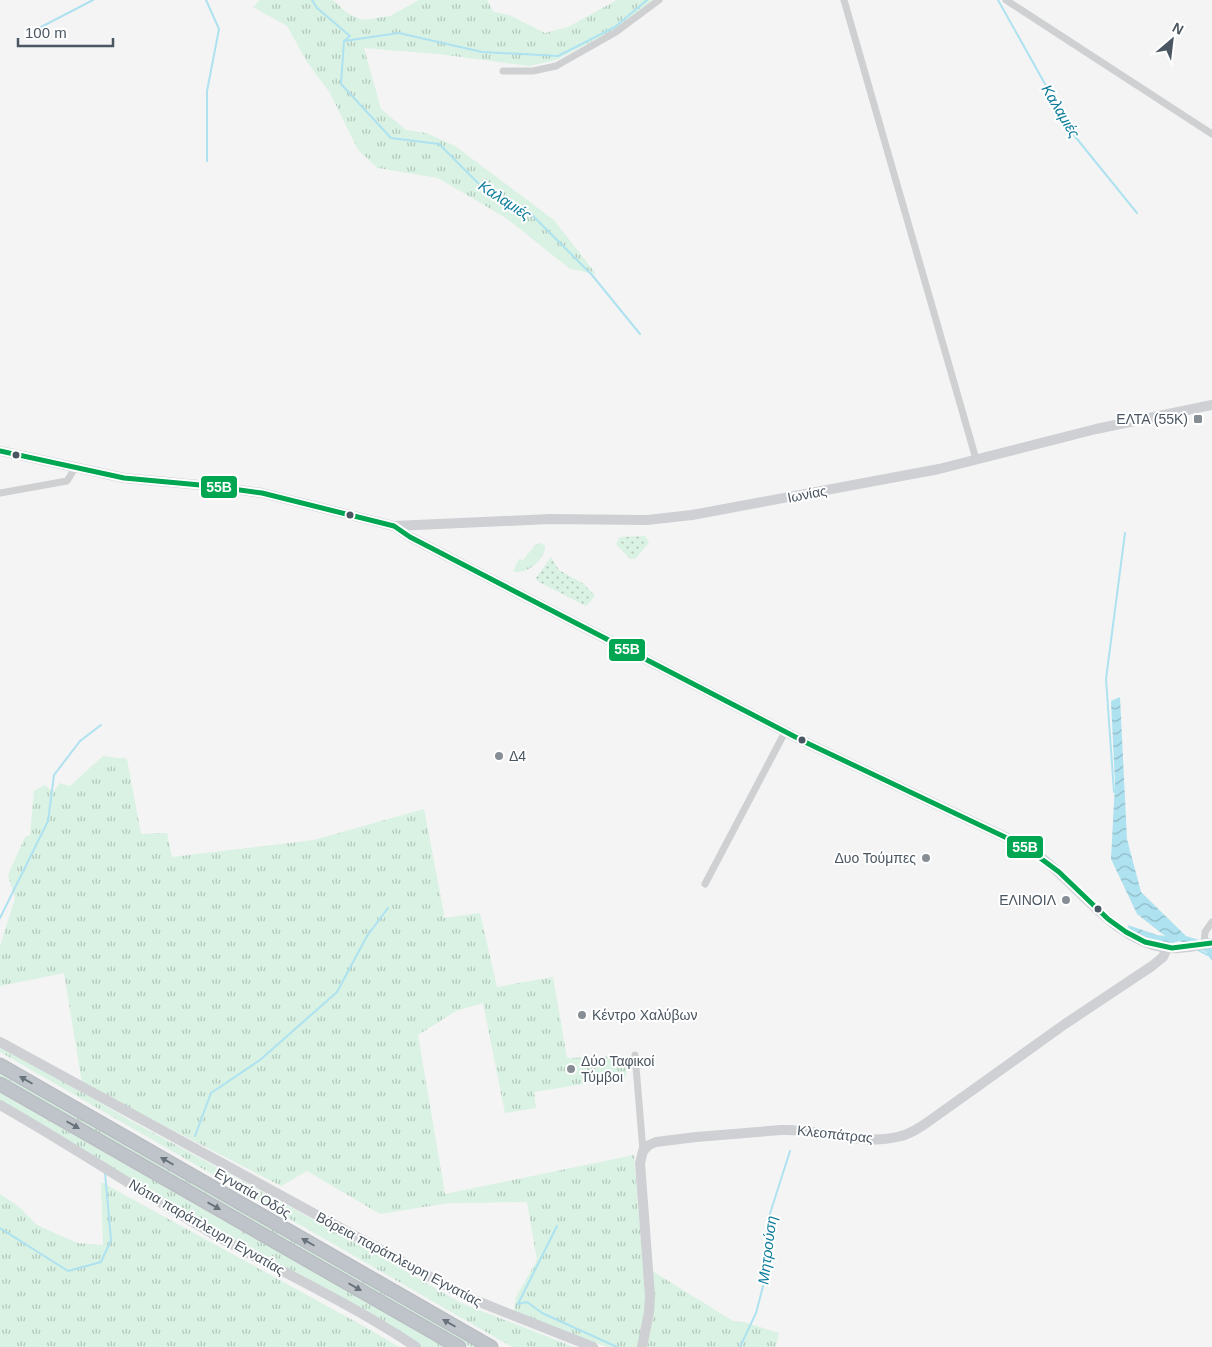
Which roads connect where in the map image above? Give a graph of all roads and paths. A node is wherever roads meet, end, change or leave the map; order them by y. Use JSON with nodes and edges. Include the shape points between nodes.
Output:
{"nodes":[{"id":1,"x":659,"y":0,"type":"edge"},
{"id":2,"x":844,"y":0,"type":"edge"},
{"id":3,"x":1006,"y":0,"type":"edge"},
{"id":4,"x":504,"y":71,"type":"dead end"},
{"id":5,"x":1212,"y":134,"type":"edge"},
{"id":6,"x":1212,"y":405,"type":"edge"},
{"id":7,"x":0,"y":451,"type":"edge"},
{"id":8,"x":976,"y":459,"type":"junction"},
{"id":9,"x":75,"y":468,"type":"junction"},
{"id":10,"x":0,"y":493,"type":"edge"},
{"id":11,"x":394,"y":526,"type":"junction"},
{"id":12,"x":415,"y":526,"type":"junction"},
{"id":13,"x":410,"y":537,"type":"junction"},
{"id":14,"x":786,"y":732,"type":"junction"},
{"id":15,"x":705,"y":884,"type":"dead end"},
{"id":16,"x":1212,"y":922,"type":"edge"},
{"id":17,"x":1208,"y":943,"type":"edge"},
{"id":18,"x":1167,"y":948,"type":"junction"},
{"id":19,"x":0,"y":1042,"type":"edge"},
{"id":20,"x":635,"y":1055,"type":"dead end"},
{"id":21,"x":0,"y":1064,"type":"edge"},
{"id":22,"x":0,"y":1084,"type":"edge"},
{"id":23,"x":0,"y":1106,"type":"edge"},
{"id":24,"x":643,"y":1151,"type":"junction"},
{"id":25,"x":416,"y":1347,"type":"edge"},
{"id":26,"x":459,"y":1347,"type":"edge"},
{"id":27,"x":491,"y":1347,"type":"edge"},
{"id":28,"x":593,"y":1347,"type":"edge"},
{"id":29,"x":642,"y":1347,"type":"edge"}],
"edges":[{"from":1,"to":4,"type":"street","via":[[616,32],[556,66],[533,71]]},
{"from":2,"to":8,"type":"street"},
{"from":3,"to":5,"type":"street"},
{"from":6,"to":8,"type":"street","name":"Ιωνίας"},
{"from":7,"to":9,"type":"street"},
{"from":8,"to":12,"type":"street","name":"Ιωνίας","via":[[939,469],[692,515],[647,520],[550,519]]},
{"from":9,"to":10,"type":"street","via":[[67,481]]},
{"from":9,"to":11,"type":"street","via":[[134,480],[262,493]]},
{"from":11,"to":12,"type":"street","name":"Ιωνίας"},
{"from":11,"to":13,"type":"street"},
{"from":12,"to":13,"type":"street"},
{"from":13,"to":14,"type":"street"},
{"from":14,"to":15,"type":"street"},
{"from":14,"to":18,"type":"street","via":[[1024,846],[1124,930],[1142,941]]},
{"from":16,"to":17,"type":"street","via":[[1205,932]]},
{"from":17,"to":18,"type":"street"},
{"from":18,"to":24,"type":"street","name":"Κλεοπάτρας","via":[[1163,957],[1152,966],[906,1135],[870,1139],[781,1130],[670,1140],[650,1144]]},
{"from":19,"to":28,"type":"street","name":"Βόρεια παράπλευρη Εγνατίας","via":[[467,1298]]},
{"from":20,"to":24,"type":"street"},
{"from":27,"to":21,"type":"highway","name":"Εγνατία Οδός","one_way":true},
{"from":22,"to":26,"type":"highway","one_way":true},
{"from":23,"to":25,"type":"street","name":"Νότια παράπλευρη Εγνατίας","via":[[72,1146],[183,1216]]},
{"from":24,"to":29,"type":"street","via":[[640,1163],[650,1304]]}]}
